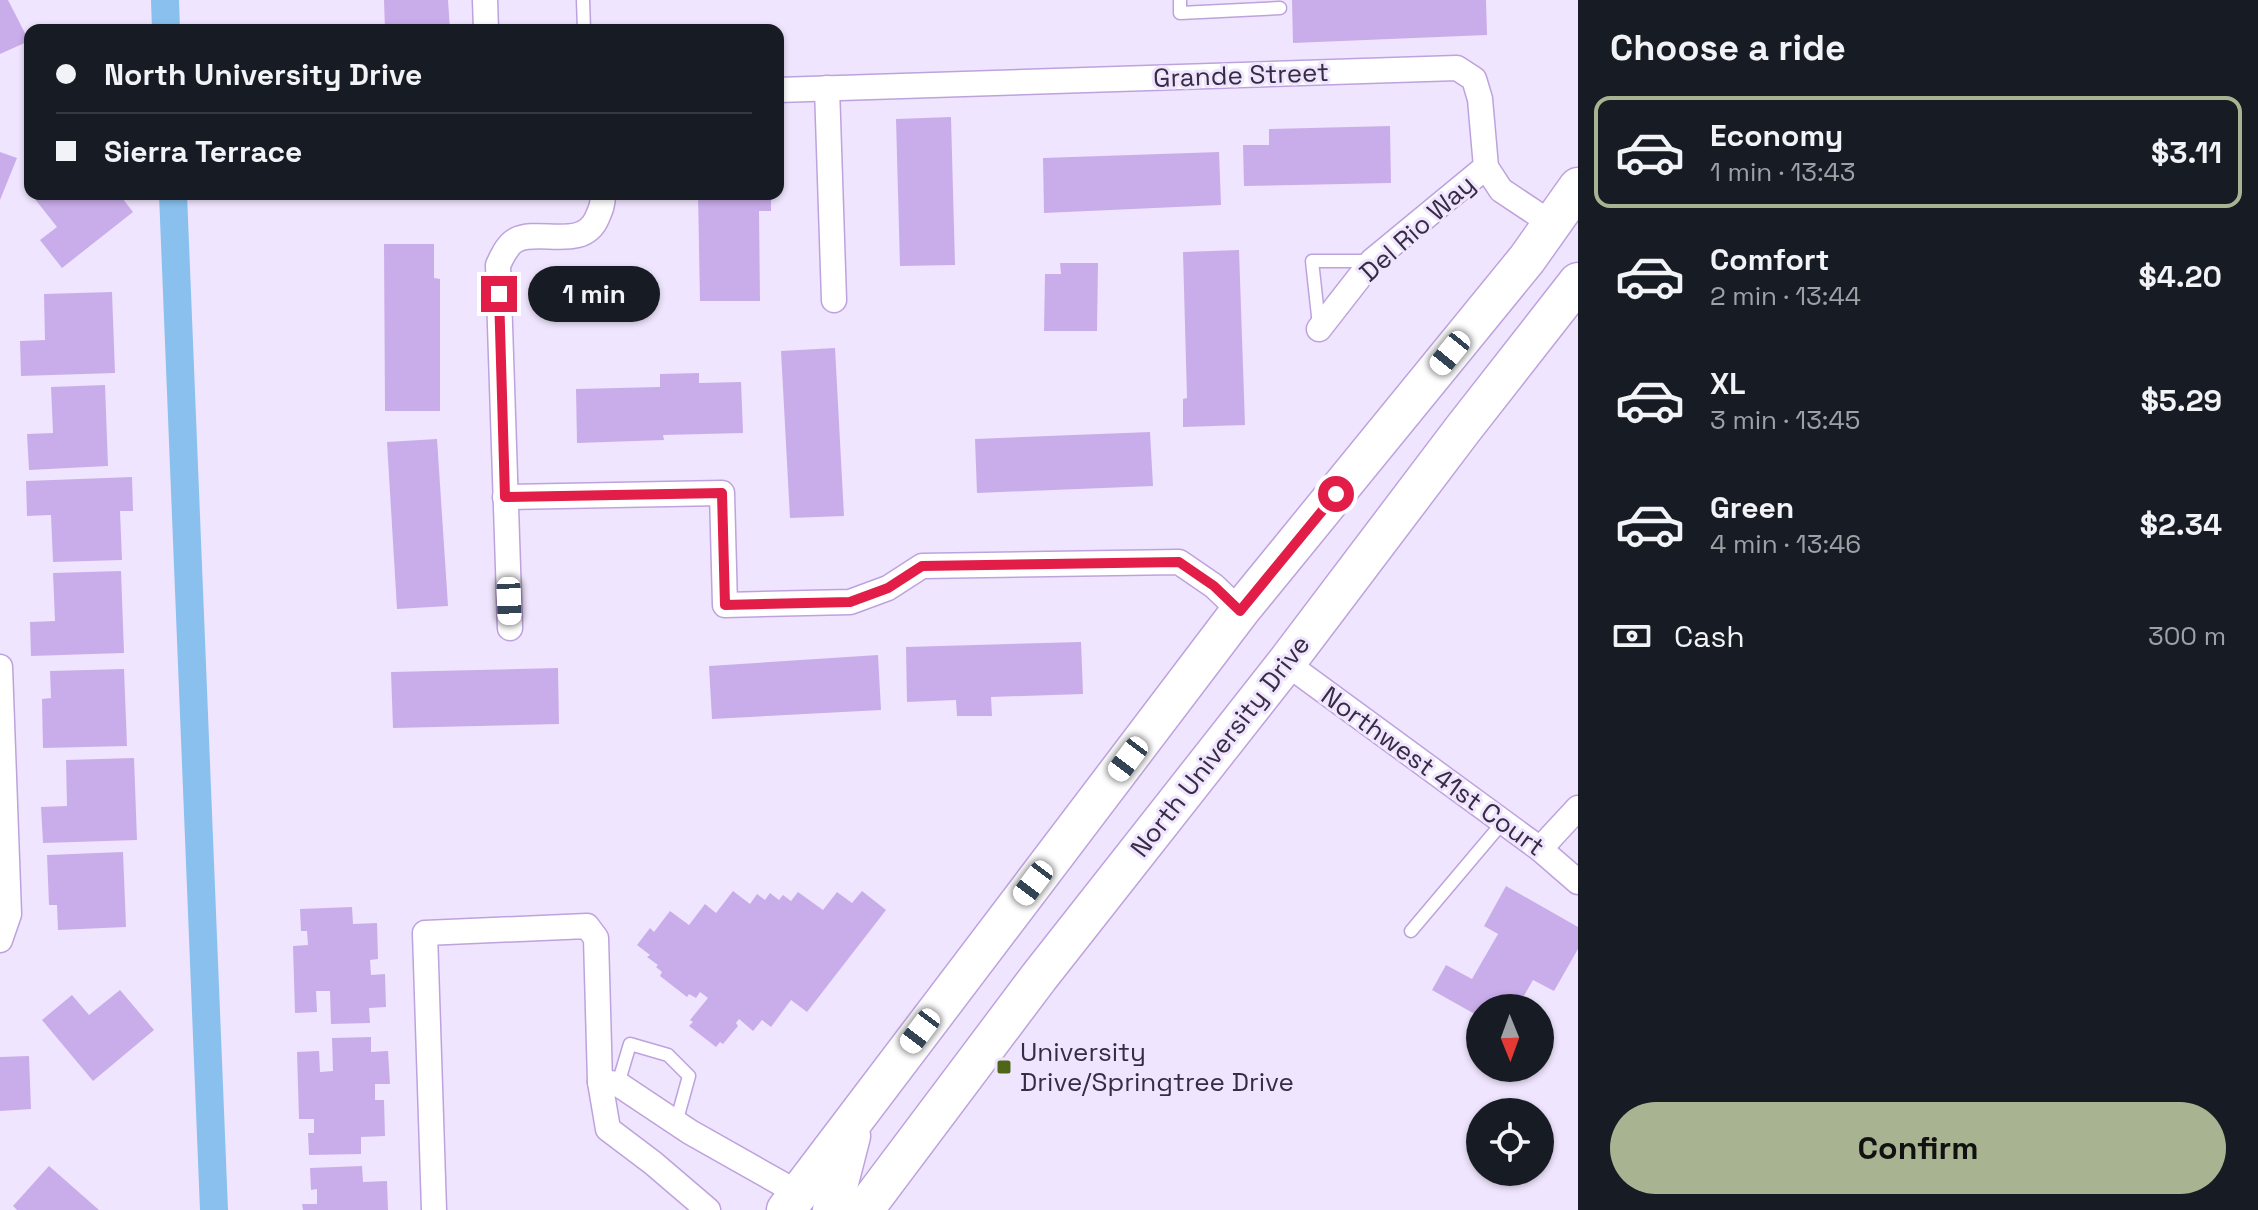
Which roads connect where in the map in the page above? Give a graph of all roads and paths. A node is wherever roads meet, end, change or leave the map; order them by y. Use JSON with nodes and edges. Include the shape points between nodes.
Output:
{"nodes":[{"id":1,"x":485,"y":0,"type":"edge"},
{"id":2,"x":583,"y":0,"type":"edge"},
{"id":3,"x":1180,"y":0,"type":"edge"},
{"id":4,"x":1280,"y":8,"type":"dead end"},
{"id":5,"x":486,"y":24,"type":"edge"},
{"id":6,"x":584,"y":24,"type":"edge"},
{"id":7,"x":827,"y":88,"type":"junction"},
{"id":8,"x":784,"y":90,"type":"edge"},
{"id":9,"x":1486,"y":167,"type":"junction"},
{"id":10,"x":1578,"y":187,"type":"edge"},
{"id":11,"x":603,"y":200,"type":"edge"},
{"id":12,"x":1543,"y":236,"type":"junction"},
{"id":13,"x":1372,"y":261,"type":"junction"},
{"id":14,"x":1578,"y":282,"type":"edge"},
{"id":15,"x":834,"y":300,"type":"dead end"},
{"id":16,"x":1319,"y":329,"type":"joint"},
{"id":17,"x":1530,"y":343,"type":"junction"},
{"id":18,"x":505,"y":497,"type":"junction"},
{"id":19,"x":1240,"y":611,"type":"junction"},
{"id":20,"x":510,"y":628,"type":"dead end"},
{"id":21,"x":1286,"y":663,"type":"junction"},
{"id":22,"x":0,"y":667,"type":"edge"},
{"id":23,"x":1578,"y":808,"type":"edge"},
{"id":24,"x":1503,"y":822,"type":"junction"},
{"id":25,"x":1540,"y":849,"type":"junction"},
{"id":26,"x":1578,"y":882,"type":"edge"},
{"id":27,"x":1411,"y":931,"type":"dead end"},
{"id":28,"x":0,"y":940,"type":"edge"},
{"id":29,"x":609,"y":1083,"type":"junction"},
{"id":30,"x":857,"y":1114,"type":"junction"},
{"id":31,"x":676,"y":1123,"type":"junction"},
{"id":32,"x":792,"y":1201,"type":"edge"},
{"id":33,"x":434,"y":1210,"type":"edge"},
{"id":34,"x":708,"y":1210,"type":"edge"},
{"id":35,"x":832,"y":1210,"type":"edge"},
{"id":36,"x":864,"y":1210,"type":"edge"}],
"edges":[{"from":1,"to":5,"type":"street"},
{"from":2,"to":6,"type":"lane"},
{"from":3,"to":4,"type":"lane","via":[[1180,13]]},
{"from":7,"to":8,"type":"street","name":"Grande Street"},
{"from":7,"to":9,"type":"street","name":"Grande Street","via":[[1457,68],[1474,79],[1480,99]]},
{"from":7,"to":15,"type":"street"},
{"from":9,"to":12,"type":"street"},
{"from":9,"to":13,"type":"street","name":"Del Rio Way"},
{"from":10,"to":12,"type":"main road"},
{"from":11,"to":18,"type":"street","via":[[594,226],[576,236],[519,238],[498,265]]},
{"from":12,"to":17,"type":"main road","via":[[1553,282],[1528,318]]},
{"from":12,"to":19,"type":"main road"},
{"from":13,"to":16,"type":"street","name":"Del Rio Way"},
{"from":13,"to":16,"type":"lane","via":[[1312,261]]},
{"from":14,"to":17,"type":"main road","name":"North University Drive"},
{"from":17,"to":21,"type":"main road","name":"North University Drive"},
{"from":18,"to":19,"type":"street","via":[[722,493],[725,605],[850,602],[888,588],[922,566],[1179,562]]},
{"from":18,"to":20,"type":"street"},
{"from":19,"to":30,"type":"main road"},
{"from":21,"to":24,"type":"street","name":"Northwest 41st Court"},
{"from":21,"to":36,"type":"main road","name":"North University Drive"},
{"from":22,"to":28,"type":"street","via":[[9,914]]},
{"from":23,"to":25,"type":"street"},
{"from":24,"to":25,"type":"street","name":"Northwest 41st Court"},
{"from":24,"to":27,"type":"lane"},
{"from":25,"to":26,"type":"street","name":"Northwest 41st Court"},
{"from":29,"to":31,"type":"street"},
{"from":29,"to":31,"type":"lane","via":[[630,1044],[668,1055],[689,1076]]},
{"from":29,"to":33,"type":"street","via":[[596,938],[587,926],[425,933]]},
{"from":29,"to":34,"type":"street","via":[[608,1129]]},
{"from":30,"to":32,"type":"main road"},
{"from":30,"to":35,"type":"main road"},
{"from":31,"to":32,"type":"street"}]}
